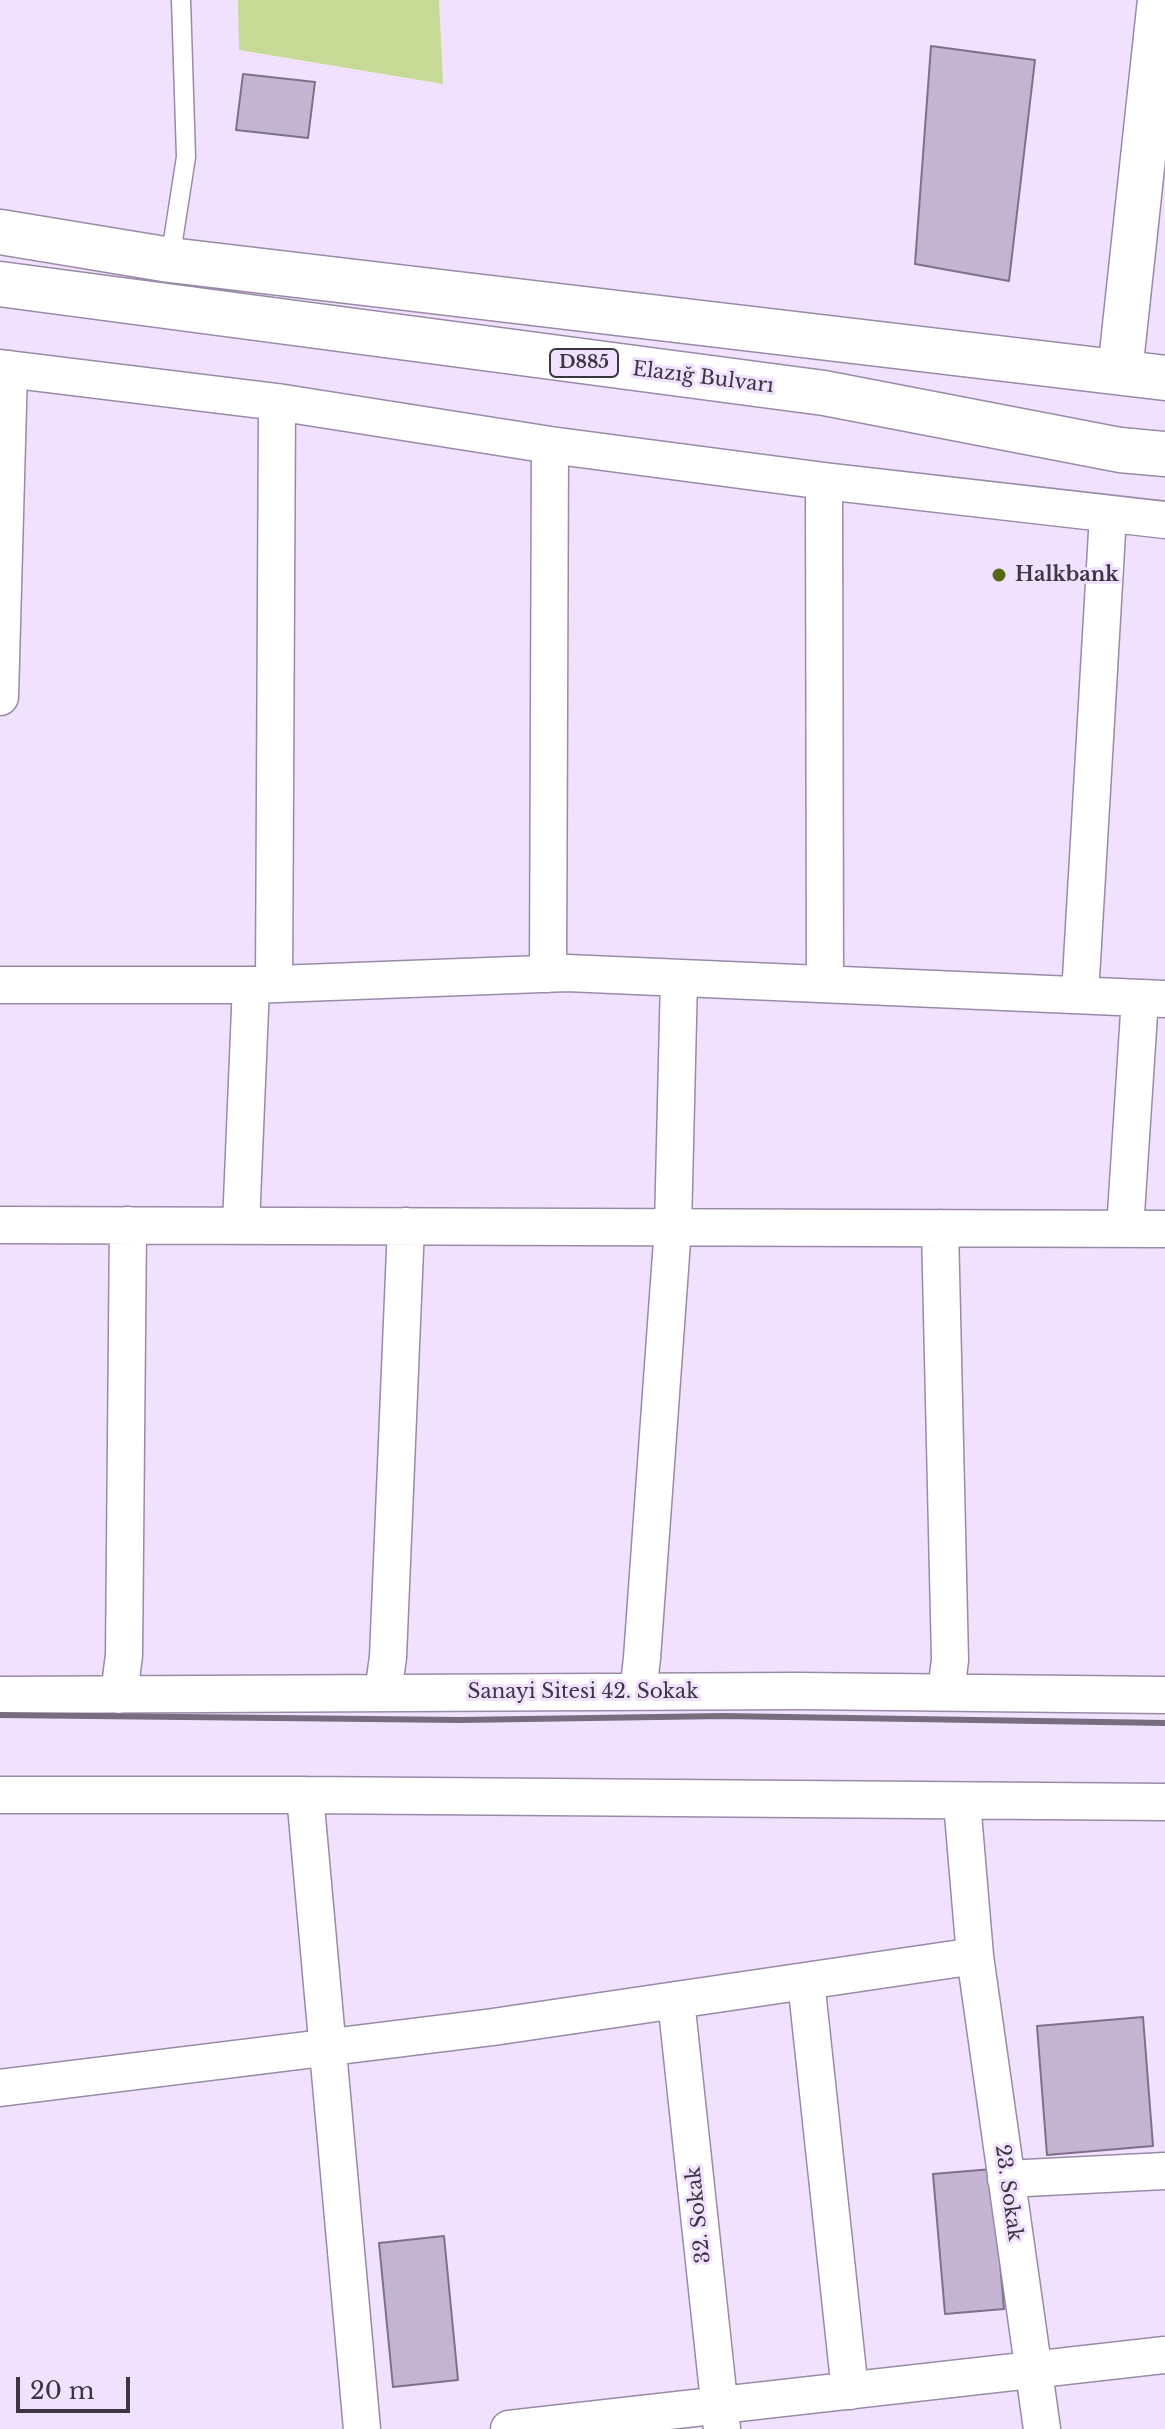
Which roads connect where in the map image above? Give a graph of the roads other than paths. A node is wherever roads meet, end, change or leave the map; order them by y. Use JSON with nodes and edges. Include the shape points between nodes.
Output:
{"nodes":[{"id":1,"x":181,"y":0,"type":"edge"},
{"id":2,"x":1160,"y":0,"type":"edge"},
{"id":3,"x":0,"y":232,"type":"edge"},
{"id":4,"x":170,"y":260,"type":"junction"},
{"id":5,"x":0,"y":284,"type":"edge"},
{"id":6,"x":5,"y":368,"type":"edge"},
{"id":7,"x":1120,"y":372,"type":"junction"},
{"id":8,"x":1165,"y":378,"type":"edge"},
{"id":9,"x":277,"y":402,"type":"junction"},
{"id":10,"x":550,"y":445,"type":"junction"},
{"id":11,"x":1165,"y":454,"type":"edge"},
{"id":12,"x":824,"y":481,"type":"junction"},
{"id":13,"x":1108,"y":515,"type":"junction"},
{"id":14,"x":1165,"y":520,"type":"edge"},
{"id":15,"x":0,"y":697,"type":"edge"},
{"id":16,"x":548,"y":974,"type":"junction"},
{"id":17,"x":679,"y":978,"type":"junction"},
{"id":18,"x":262,"y":984,"type":"junction"},
{"id":19,"x":825,"y":984,"type":"junction"},
{"id":20,"x":0,"y":985,"type":"edge"},
{"id":21,"x":1080,"y":995,"type":"junction"},
{"id":22,"x":1152,"y":998,"type":"edge"},
{"id":23,"x":0,"y":1225,"type":"edge"},
{"id":24,"x":128,"y":1225,"type":"junction"},
{"id":25,"x":241,"y":1225,"type":"junction"},
{"id":26,"x":406,"y":1226,"type":"junction"},
{"id":27,"x":673,"y":1227,"type":"junction"},
{"id":28,"x":940,"y":1228,"type":"junction"},
{"id":29,"x":1125,"y":1229,"type":"junction"},
{"id":30,"x":1165,"y":1229,"type":"edge"},
{"id":31,"x":638,"y":1692,"type":"junction"},
{"id":32,"x":946,"y":1692,"type":"junction"},
{"id":33,"x":383,"y":1693,"type":"junction"},
{"id":34,"x":0,"y":1695,"type":"edge"},
{"id":35,"x":119,"y":1695,"type":"junction"},
{"id":36,"x":1165,"y":1695,"type":"edge"},
{"id":37,"x":0,"y":1795,"type":"edge"},
{"id":38,"x":305,"y":1795,"type":"junction"},
{"id":39,"x":962,"y":1802,"type":"junction"},
{"id":40,"x":1165,"y":1802,"type":"edge"},
{"id":41,"x":975,"y":1956,"type":"junction"},
{"id":42,"x":806,"y":1981,"type":"junction"},
{"id":43,"x":676,"y":2000,"type":"junction"},
{"id":44,"x":328,"y":2047,"type":"junction"},
{"id":45,"x":0,"y":2088,"type":"edge"},
{"id":46,"x":1165,"y":2171,"type":"edge"},
{"id":47,"x":1006,"y":2179,"type":"junction"},
{"id":48,"x":1165,"y":2355,"type":"edge"},
{"id":49,"x":1033,"y":2370,"type":"junction"},
{"id":50,"x":850,"y":2391,"type":"junction"},
{"id":51,"x":721,"y":2416,"type":"edge"},
{"id":52,"x":362,"y":2429,"type":"edge"},
{"id":53,"x":509,"y":2429,"type":"edge"},
{"id":54,"x":1042,"y":2429,"type":"edge"}],
"edges":[{"from":1,"to":4,"type":"lane","via":[[186,157]]},
{"from":2,"to":7,"type":"main road"},
{"from":3,"to":4,"type":"main road"},
{"from":4,"to":7,"type":"main road"},
{"from":5,"to":11,"type":"main road","name":"Elazığ Bulvarı","number":"D885","via":[[824,393]]},
{"from":6,"to":9,"type":"street"},
{"from":6,"to":15,"type":"street"},
{"from":7,"to":8,"type":"main road"},
{"from":9,"to":10,"type":"street"},
{"from":9,"to":18,"type":"street"},
{"from":10,"to":12,"type":"street"},
{"from":10,"to":16,"type":"street"},
{"from":12,"to":13,"type":"street"},
{"from":12,"to":19,"type":"street"},
{"from":13,"to":14,"type":"street"},
{"from":13,"to":21,"type":"street"},
{"from":16,"to":17,"type":"street"},
{"from":16,"to":18,"type":"street"},
{"from":17,"to":19,"type":"street"},
{"from":17,"to":27,"type":"street"},
{"from":18,"to":20,"type":"street"},
{"from":18,"to":25,"type":"street"},
{"from":19,"to":21,"type":"street"},
{"from":21,"to":22,"type":"street"},
{"from":22,"to":29,"type":"street"},
{"from":23,"to":24,"type":"street"},
{"from":24,"to":25,"type":"street"},
{"from":24,"to":35,"type":"street","via":[[124,1655]]},
{"from":25,"to":26,"type":"street"},
{"from":26,"to":27,"type":"street"},
{"from":26,"to":33,"type":"street"},
{"from":27,"to":28,"type":"street"},
{"from":27,"to":31,"type":"street"},
{"from":28,"to":29,"type":"street"},
{"from":28,"to":32,"type":"street","via":[[950,1660]]},
{"from":29,"to":30,"type":"street"},
{"from":31,"to":32,"type":"street","name":"Sanayi Sitesi 42. Sokak"},
{"from":31,"to":33,"type":"street","name":"Sanayi Sitesi 42. Sokak"},
{"from":32,"to":36,"type":"street","name":"Sanayi Sitesi 42. Sokak"},
{"from":33,"to":35,"type":"street","name":"Sanayi Sitesi 42. Sokak"},
{"from":34,"to":35,"type":"street","name":"Sanayi Sitesi 42. Sokak"},
{"from":37,"to":38,"type":"street"},
{"from":38,"to":39,"type":"street"},
{"from":38,"to":44,"type":"street"},
{"from":39,"to":40,"type":"street"},
{"from":39,"to":41,"type":"street","name":"23. Sokak"},
{"from":41,"to":42,"type":"street"},
{"from":41,"to":47,"type":"street","name":"23. Sokak"},
{"from":42,"to":43,"type":"street"},
{"from":42,"to":50,"type":"street"},
{"from":43,"to":44,"type":"street"},
{"from":43,"to":51,"type":"street","name":"32. Sokak"},
{"from":44,"to":45,"type":"street"},
{"from":44,"to":52,"type":"street"},
{"from":46,"to":47,"type":"street"},
{"from":47,"to":49,"type":"street","name":"23. Sokak"},
{"from":48,"to":49,"type":"street"},
{"from":49,"to":50,"type":"street"},
{"from":49,"to":54,"type":"street","name":"23. Sokak"},
{"from":50,"to":51,"type":"street"},
{"from":51,"to":53,"type":"street"}]}
